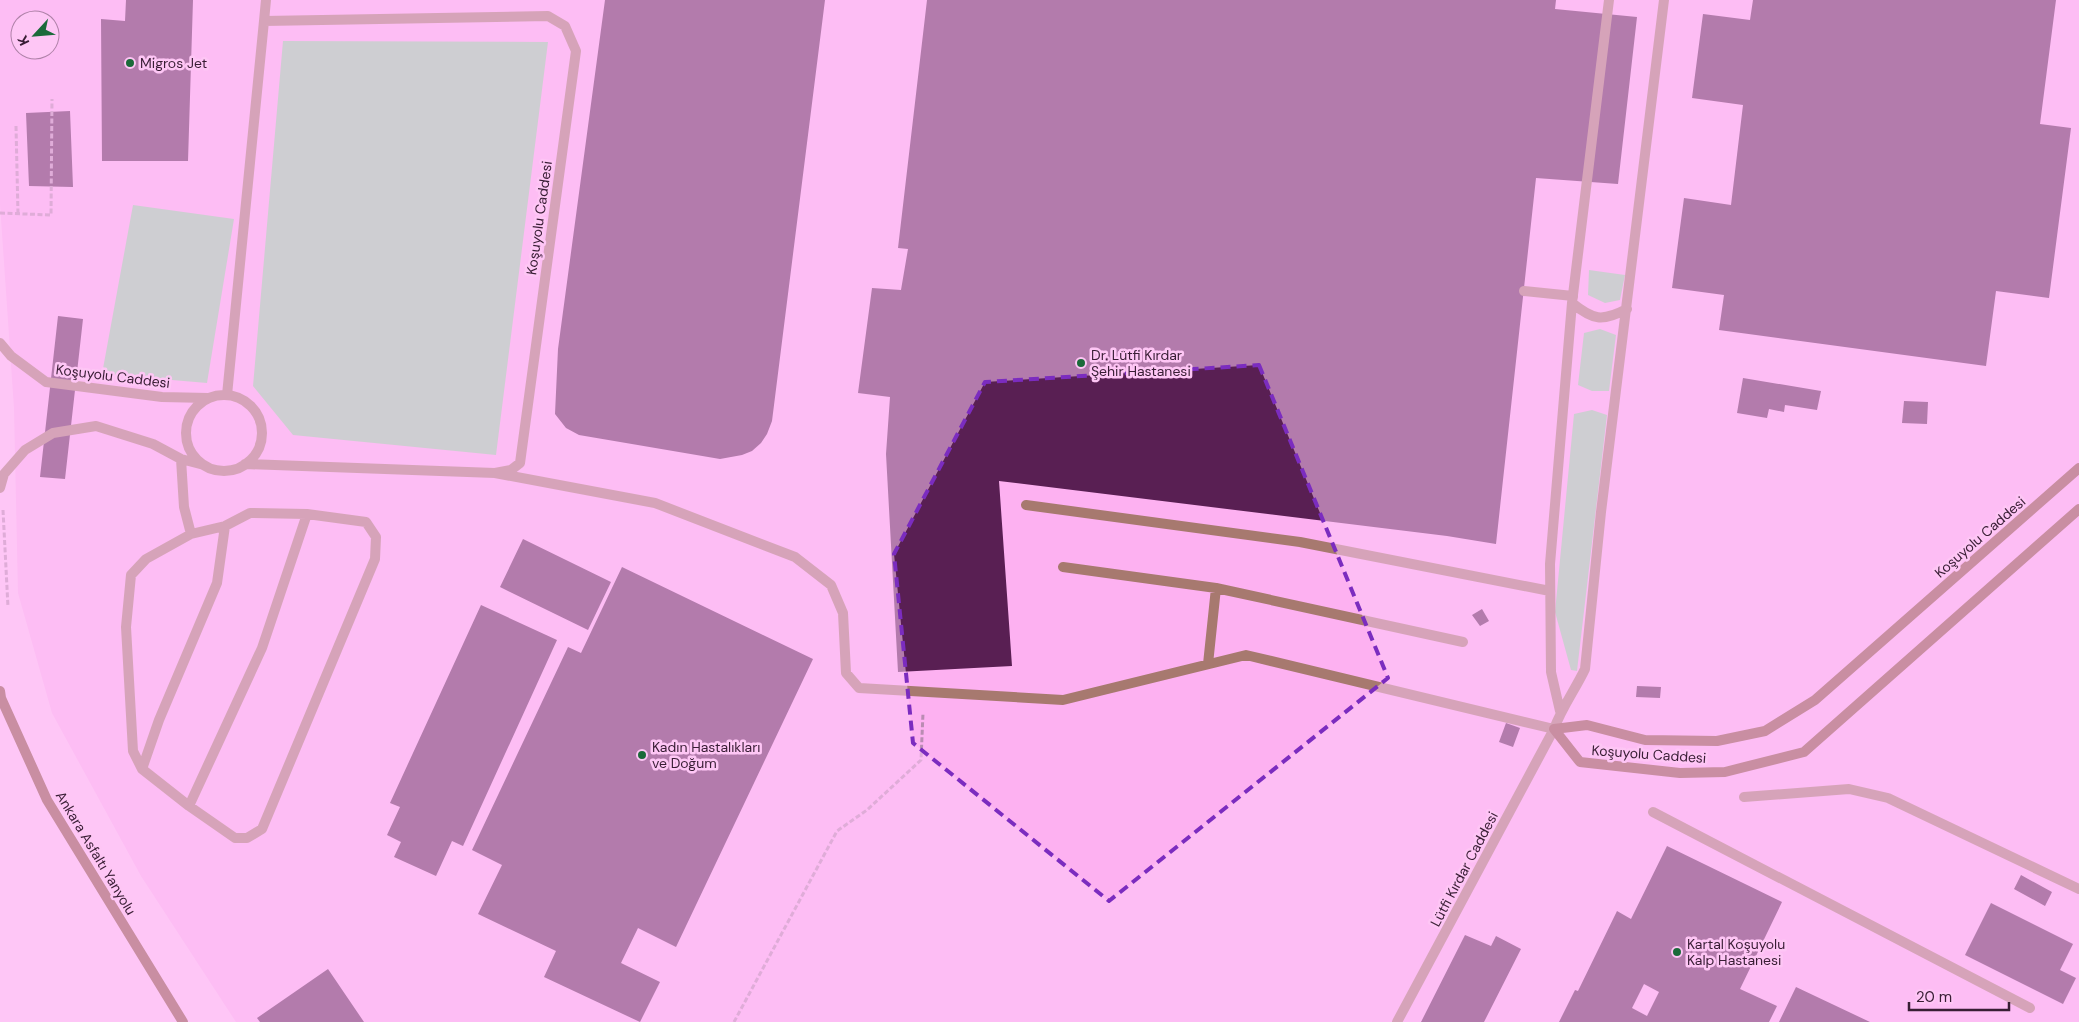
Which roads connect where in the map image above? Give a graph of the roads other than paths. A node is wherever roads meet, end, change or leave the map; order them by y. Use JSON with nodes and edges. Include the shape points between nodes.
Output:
{"nodes":[{"id":1,"x":266,"y":0,"type":"edge"},
{"id":2,"x":1609,"y":0,"type":"edge"},
{"id":3,"x":1664,"y":0,"type":"edge"},
{"id":4,"x":264,"y":21,"type":"junction"},
{"id":5,"x":1524,"y":291,"type":"dead end"},
{"id":6,"x":1573,"y":299,"type":"junction"},
{"id":7,"x":1627,"y":309,"type":"junction"},
{"id":8,"x":0,"y":343,"type":"edge"},
{"id":9,"x":227,"y":394,"type":"junction"},
{"id":10,"x":208,"y":398,"type":"junction"},
{"id":11,"x":181,"y":460,"type":"junction"},
{"id":12,"x":246,"y":464,"type":"junction"},
{"id":13,"x":204,"y":465,"type":"junction"},
{"id":14,"x":2079,"y":468,"type":"edge"},
{"id":15,"x":495,"y":473,"type":"junction"},
{"id":16,"x":1,"y":486,"type":"edge"},
{"id":17,"x":1026,"y":506,"type":"dead end"},
{"id":18,"x":2079,"y":510,"type":"edge"},
{"id":19,"x":306,"y":514,"type":"junction"},
{"id":20,"x":225,"y":526,"type":"junction"},
{"id":21,"x":191,"y":534,"type":"junction"},
{"id":22,"x":1063,"y":567,"type":"dead end"},
{"id":23,"x":1216,"y":588,"type":"junction"},
{"id":24,"x":1550,"y":590,"type":"junction"},
{"id":25,"x":1463,"y":642,"type":"dead end"},
{"id":26,"x":1208,"y":664,"type":"junction"},
{"id":27,"x":0,"y":691,"type":"edge"},
{"id":28,"x":1560,"y":711,"type":"junction"},
{"id":29,"x":1554,"y":729,"type":"junction"},
{"id":30,"x":142,"y":769,"type":"junction"},
{"id":31,"x":1744,"y":797,"type":"dead end"},
{"id":32,"x":189,"y":806,"type":"junction"},
{"id":33,"x":1652,"y":812,"type":"dead end"},
{"id":34,"x":2079,"y":889,"type":"edge"},
{"id":35,"x":2030,"y":1008,"type":"dead end"},
{"id":36,"x":183,"y":1022,"type":"edge"},
{"id":37,"x":1398,"y":1022,"type":"edge"}],
"edges":[{"from":1,"to":4,"type":"street"},
{"from":2,"to":6,"type":"street"},
{"from":3,"to":7,"type":"street","name":"Lütfi Kırdar Caddesi"},
{"from":4,"to":9,"type":"street"},
{"from":4,"to":15,"type":"street","name":"Koşuyolu Caddesi","via":[[548,16],[565,26],[576,51],[520,464],[511,470]]},
{"from":5,"to":6,"type":"street"},
{"from":6,"to":7,"type":"street","via":[[1585,313],[1598,318],[1611,317]]},
{"from":6,"to":24,"type":"street"},
{"from":7,"to":28,"type":"street","name":"Lütfi Kırdar Caddesi","via":[[1585,670]]},
{"from":8,"to":10,"type":"street","name":"Koşuyolu Caddesi","via":[[11,356],[46,382],[162,397]]},
{"from":9,"to":10,"type":"street","name":"Koşuyolu Caddesi"},
{"from":9,"to":12,"type":"street","via":[[248,404],[261,423],[260,446]]},
{"from":10,"to":13,"type":"street","via":[[191,414],[186,436],[195,458]]},
{"from":11,"to":13,"type":"street","name":"Koşuyolu Caddesi"},
{"from":11,"to":16,"type":"street","name":"Koşuyolu Caddesi","via":[[153,444],[96,426],[53,433],[25,450],[4,474]]},
{"from":11,"to":21,"type":"street","via":[[184,507]]},
{"from":12,"to":13,"type":"street","name":"Koşuyolu Caddesi","via":[[225,471]]},
{"from":12,"to":15,"type":"street","name":"Koşuyolu Caddesi"},
{"from":14,"to":29,"type":"street","name":"Koşuyolu Caddesi","via":[[1815,700],[1765,731],[1717,740],[1645,740],[1587,726]]},
{"from":15,"to":26,"type":"street","via":[[655,504],[795,557],[831,585],[844,613],[846,673],[859,688],[1063,700]]},
{"from":17,"to":24,"type":"street","via":[[1300,542]]},
{"from":18,"to":29,"type":"street","name":"Koşuyolu Caddesi","via":[[1804,752],[1725,772],[1680,773],[1580,762]]},
{"from":19,"to":20,"type":"street","via":[[250,513]]},
{"from":19,"to":32,"type":"street","via":[[262,648]]},
{"from":19,"to":32,"type":"street","via":[[366,522],[376,537],[375,558],[262,829],[247,838],[234,838]]},
{"from":20,"to":21,"type":"street"},
{"from":20,"to":30,"type":"street","via":[[217,583],[159,720]]},
{"from":21,"to":30,"type":"street","via":[[146,559],[131,575],[126,627],[129,700],[134,751]]},
{"from":22,"to":23,"type":"street"},
{"from":23,"to":25,"type":"street"},
{"from":23,"to":26,"type":"street"},
{"from":24,"to":28,"type":"street","via":[[1551,672]]},
{"from":26,"to":29,"type":"street","via":[[1246,655]]},
{"from":27,"to":36,"type":"street","name":"Ankara Asfaltı Yanyolu","via":[[47,800]]},
{"from":28,"to":29,"type":"street","name":"Lütfi Kırdar Caddesi"},
{"from":29,"to":37,"type":"street","name":"Lütfi Kırdar Caddesi"},
{"from":30,"to":32,"type":"street"},
{"from":31,"to":34,"type":"street","via":[[1849,789],[1888,798]]},
{"from":33,"to":35,"type":"street"}]}
